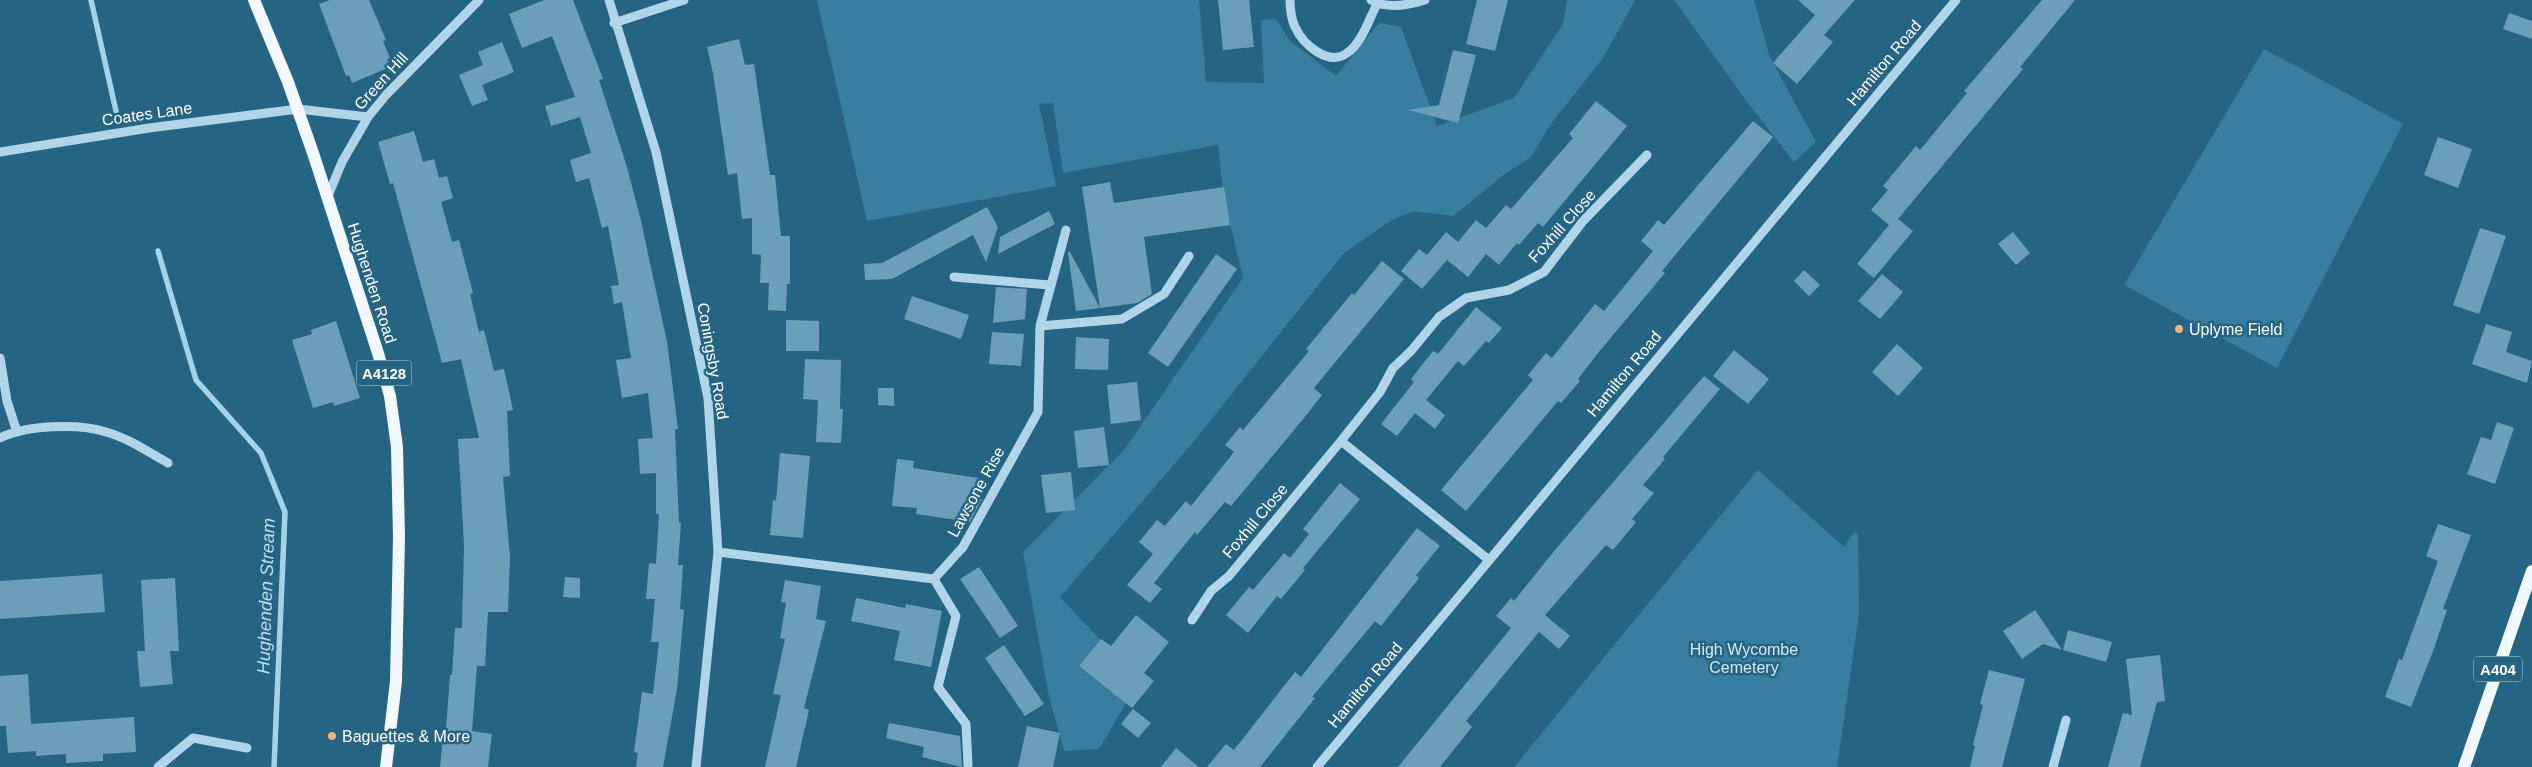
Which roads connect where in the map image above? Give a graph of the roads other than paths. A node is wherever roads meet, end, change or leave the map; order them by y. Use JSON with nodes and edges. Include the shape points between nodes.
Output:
{"nodes":[{"id":1,"x":254,"y":0,"type":"edge"},
{"id":2,"x":479,"y":0,"type":"edge"},
{"id":3,"x":609,"y":0,"type":"edge"},
{"id":4,"x":684,"y":0,"type":"edge"},
{"id":5,"x":1290,"y":0,"type":"edge"},
{"id":6,"x":1425,"y":0,"type":"edge"},
{"id":7,"x":1956,"y":0,"type":"edge"},
{"id":8,"x":1374,"y":2,"type":"edge"},
{"id":9,"x":614,"y":22,"type":"junction"},
{"id":10,"x":298,"y":109,"type":"junction"},
{"id":11,"x":368,"y":116,"type":"junction"},
{"id":12,"x":0,"y":152,"type":"edge"},
{"id":13,"x":1647,"y":155,"type":"dead end"},
{"id":14,"x":328,"y":196,"type":"junction"},
{"id":15,"x":1066,"y":230,"type":"dead end"},
{"id":16,"x":1189,"y":256,"type":"dead end"},
{"id":17,"x":954,"y":278,"type":"dead end"},
{"id":18,"x":1050,"y":285,"type":"junction"},
{"id":19,"x":1040,"y":326,"type":"junction"},
{"id":20,"x":0,"y":358,"type":"edge"},
{"id":21,"x":17,"y":432,"type":"junction"},
{"id":22,"x":0,"y":438,"type":"edge"},
{"id":23,"x":1341,"y":441,"type":"junction"},
{"id":24,"x":168,"y":463,"type":"dead end"},
{"id":25,"x":718,"y":552,"type":"junction"},
{"id":26,"x":1488,"y":560,"type":"junction"},
{"id":27,"x":2532,"y":571,"type":"edge"},
{"id":28,"x":934,"y":579,"type":"junction"},
{"id":29,"x":1192,"y":620,"type":"dead end"},
{"id":30,"x":2066,"y":720,"type":"dead end"},
{"id":31,"x":247,"y":748,"type":"dead end"},
{"id":32,"x":968,"y":765,"type":"dead end"},
{"id":33,"x":158,"y":767,"type":"edge"},
{"id":34,"x":386,"y":767,"type":"edge"},
{"id":35,"x":696,"y":767,"type":"edge"},
{"id":36,"x":1317,"y":767,"type":"edge"},
{"id":37,"x":2053,"y":767,"type":"edge"},
{"id":38,"x":2464,"y":767,"type":"edge"}],
"edges":[{"from":1,"to":10,"type":"main road","name":"Hughenden Road","number":"A4128"},
{"from":2,"to":11,"type":"street","name":"Green Hill"},
{"from":3,"to":9,"type":"street","name":"Coningsby Road"},
{"from":4,"to":9,"type":"street"},
{"from":5,"to":8,"type":"street","via":[[1299,34],[1314,50],[1334,58],[1342,57],[1354,47]]},
{"from":6,"to":8,"type":"street","via":[[1396,5]]},
{"from":7,"to":26,"type":"street","name":"Hamilton Road"},
{"from":9,"to":25,"type":"street","name":"Coningsby Road","via":[[656,152],[708,398]]},
{"from":10,"to":11,"type":"street","name":"Coates Lane"},
{"from":10,"to":12,"type":"street","name":"Coates Lane"},
{"from":10,"to":14,"type":"main road","name":"Hughenden Road","number":"A4128"},
{"from":11,"to":14,"type":"street","name":"Green Hill","via":[[342,162]]},
{"from":13,"to":23,"type":"street","name":"Foxhill Close","via":[[1583,221],[1544,272],[1510,290],[1466,298],[1439,317],[1393,368],[1380,392]]},
{"from":14,"to":34,"type":"main road","name":"Hughenden Road","number":"A4128","via":[[381,362],[397,446],[396,681]]},
{"from":15,"to":18,"type":"street","name":"Lawsone Rise"},
{"from":16,"to":19,"type":"street","via":[[1164,294],[1122,319]]},
{"from":17,"to":18,"type":"street"},
{"from":18,"to":19,"type":"street","name":"Lawsone Rise"},
{"from":19,"to":28,"type":"street","name":"Lawsone Rise","via":[[1038,412],[963,547]]},
{"from":20,"to":21,"type":"street"},
{"from":21,"to":22,"type":"street"},
{"from":21,"to":24,"type":"street","via":[[79,427],[105,431]]},
{"from":23,"to":26,"type":"street"},
{"from":23,"to":29,"type":"street","name":"Foxhill Close","via":[[1229,576],[1211,591]]},
{"from":25,"to":28,"type":"street"},
{"from":25,"to":35,"type":"street","name":"Coningsby Road"},
{"from":26,"to":36,"type":"street","name":"Hamilton Road"},
{"from":27,"to":38,"type":"main road","number":"A404"},
{"from":28,"to":32,"type":"street","via":[[956,616],[938,688],[966,724]]},
{"from":30,"to":37,"type":"street"},
{"from":31,"to":33,"type":"street","via":[[193,738]]}]}
